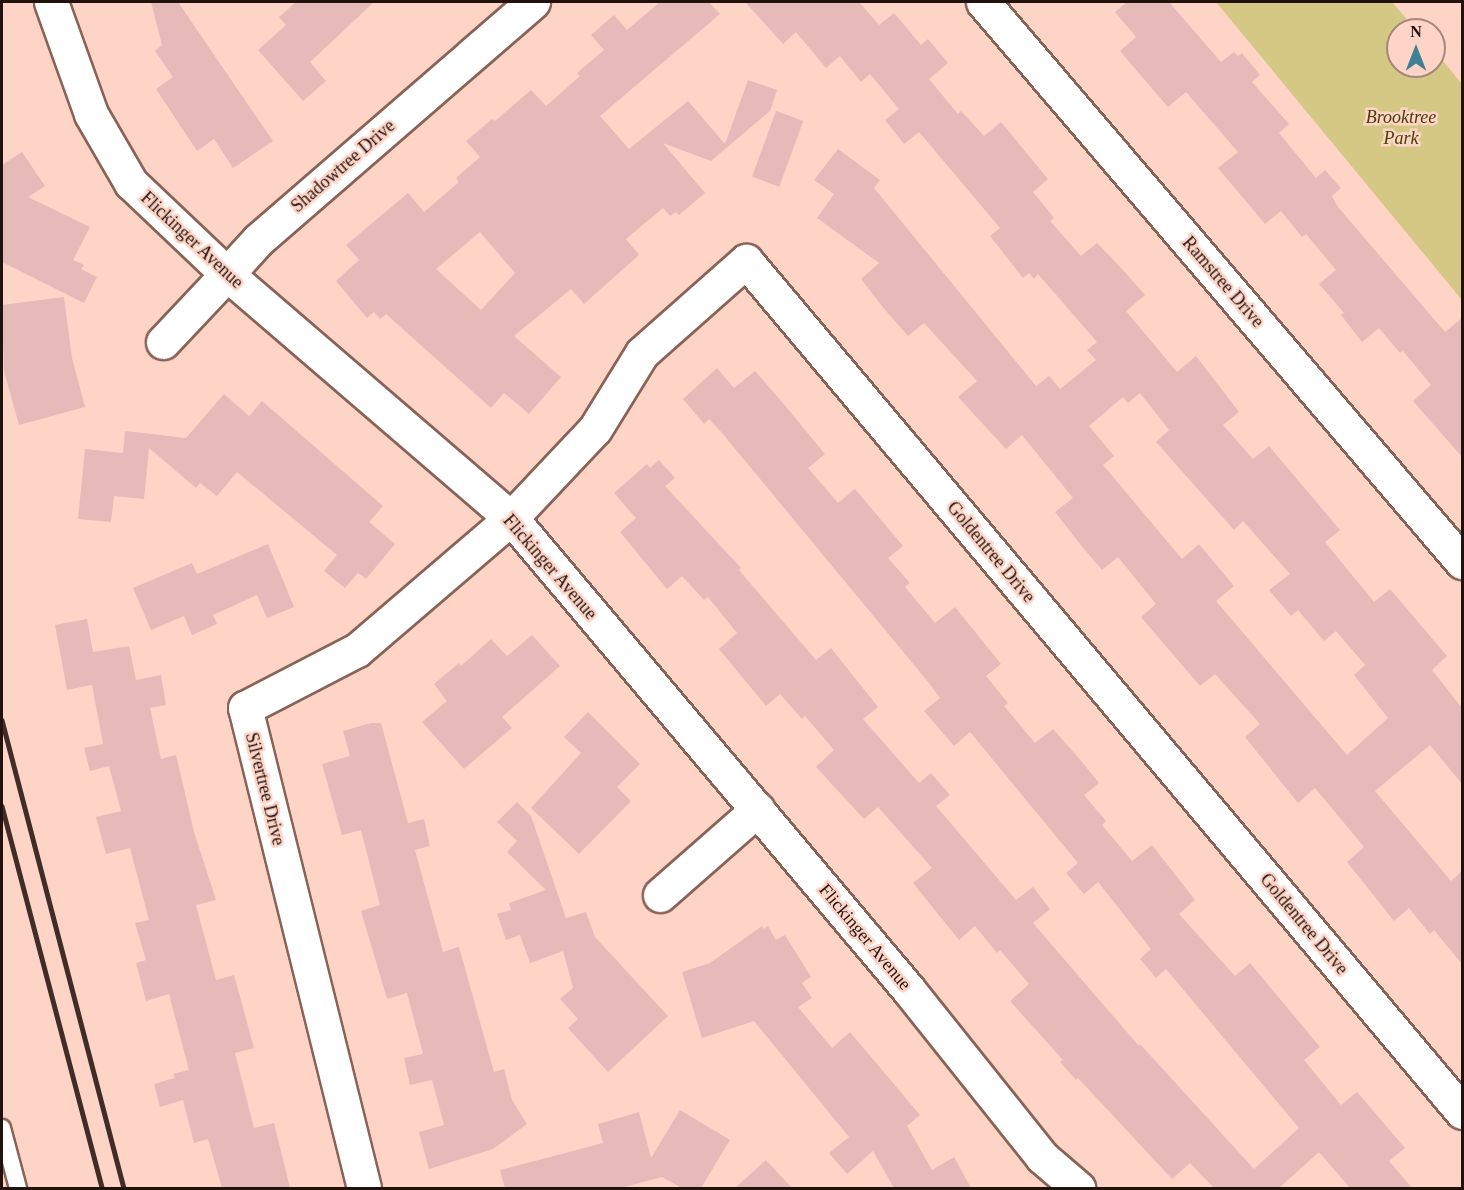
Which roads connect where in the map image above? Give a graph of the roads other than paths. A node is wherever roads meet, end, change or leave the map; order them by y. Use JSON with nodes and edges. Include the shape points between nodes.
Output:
{"nodes":[{"id":1,"x":51,"y":2,"type":"edge"},
{"id":2,"x":533,"y":2,"type":"edge"},
{"id":3,"x":983,"y":2,"type":"edge"},
{"id":4,"x":227,"y":274,"type":"junction"},
{"id":5,"x":163,"y":342,"type":"dead end"},
{"id":6,"x":511,"y":518,"type":"junction"},
{"id":7,"x":1462,"y":562,"type":"edge"},
{"id":8,"x":758,"y":809,"type":"junction"},
{"id":9,"x":660,"y":895,"type":"dead end"},
{"id":10,"x":1462,"y":1112,"type":"edge"},
{"id":11,"x":2,"y":1128,"type":"edge"},
{"id":12,"x":1042,"y":1157,"type":"junction"},
{"id":13,"x":18,"y":1188,"type":"edge"},
{"id":14,"x":364,"y":1188,"type":"edge"},
{"id":15,"x":1053,"y":1188,"type":"edge"},
{"id":16,"x":1078,"y":1188,"type":"edge"}],
"edges":[{"from":1,"to":4,"type":"street","name":"Flickinger Avenue","via":[[91,114],[131,183]]},
{"from":2,"to":4,"type":"street","name":"Shadowtree Drive","via":[[258,240]]},
{"from":3,"to":7,"type":"street","name":"Ramstree Drive"},
{"from":4,"to":5,"type":"street","name":"Shadowtree Drive"},
{"from":4,"to":6,"type":"street","name":"Flickinger Avenue"},
{"from":6,"to":8,"type":"street","name":"Flickinger Avenue"},
{"from":6,"to":10,"type":"street","name":"Goldentree Drive","via":[[595,429],[642,353],[746,261]]},
{"from":6,"to":14,"type":"street","name":"Silvertree Drive","via":[[357,650],[245,708]]},
{"from":8,"to":9,"type":"street"},
{"from":8,"to":12,"type":"street","name":"Flickinger Avenue"},
{"from":11,"to":13,"type":"lane"},
{"from":12,"to":15,"type":"street","name":"Flickinger Avenue"},
{"from":12,"to":16,"type":"street","name":"Flickinger Avenue"}]}
